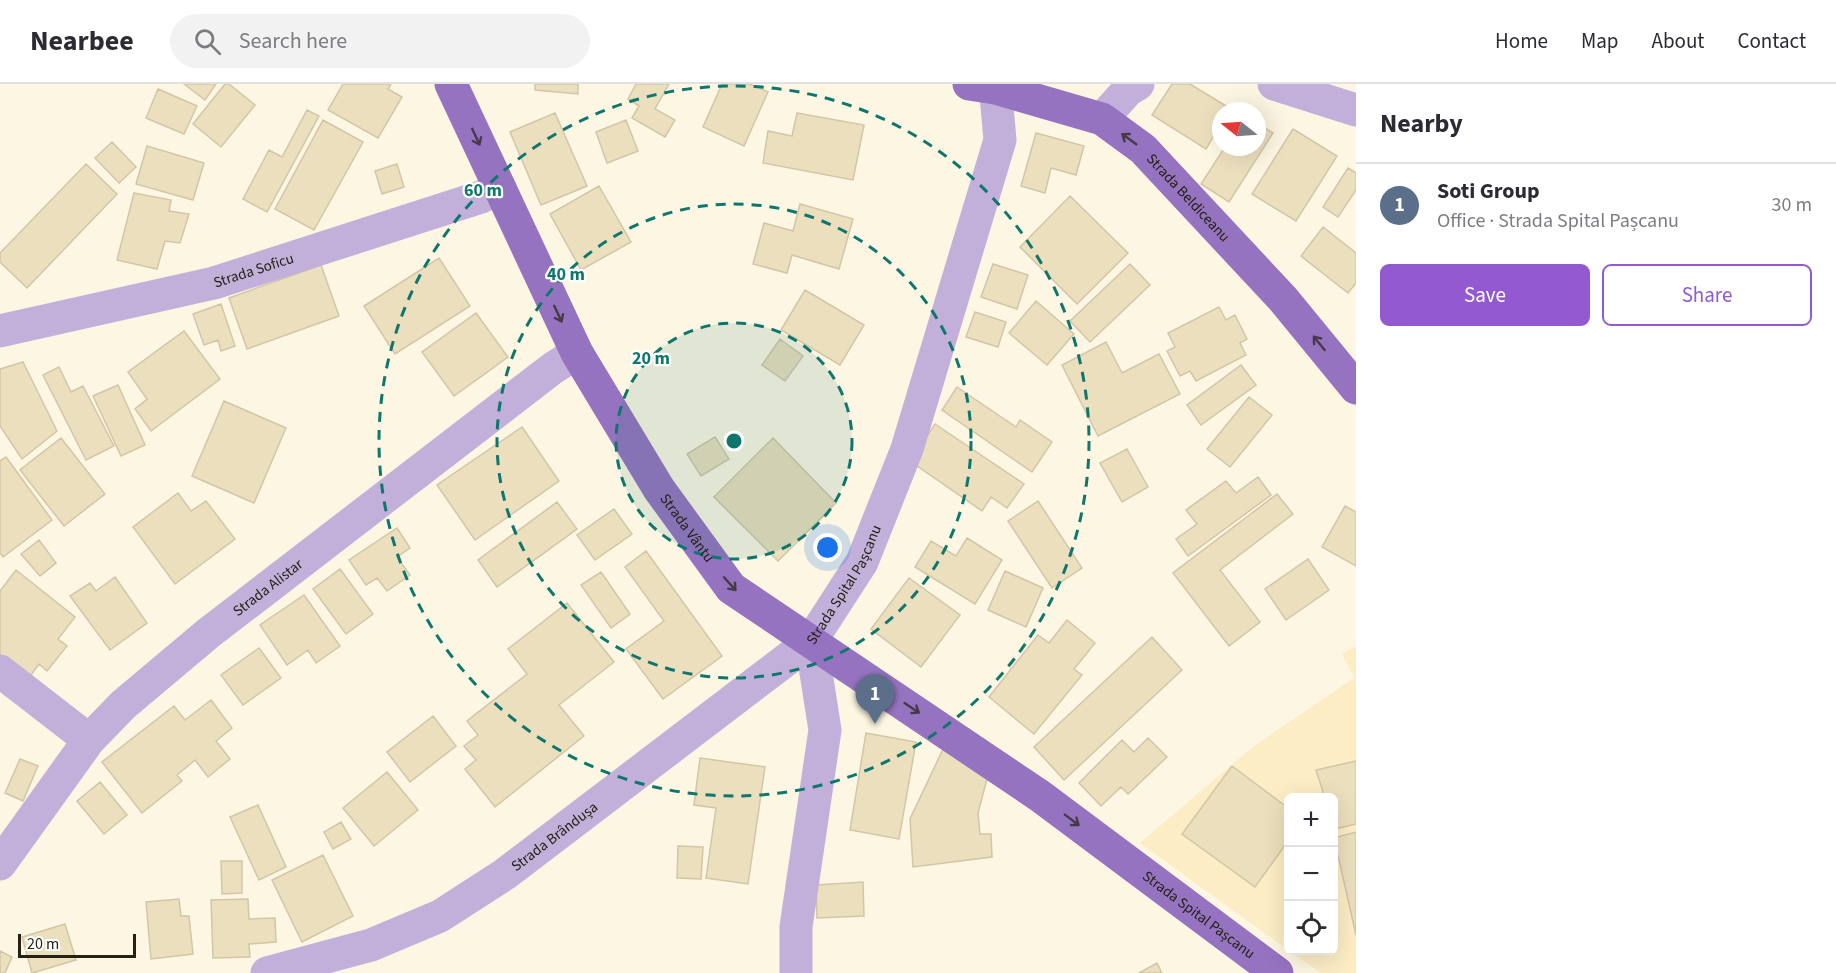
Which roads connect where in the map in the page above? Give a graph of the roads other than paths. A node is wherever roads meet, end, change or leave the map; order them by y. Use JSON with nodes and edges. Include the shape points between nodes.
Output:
{"nodes":[{"id":1,"x":451,"y":84,"type":"edge"},
{"id":2,"x":1138,"y":84,"type":"edge"},
{"id":3,"x":1274,"y":84,"type":"edge"},
{"id":4,"x":986,"y":85,"type":"edge"},
{"id":5,"x":1356,"y":110,"type":"edge"},
{"id":6,"x":1102,"y":119,"type":"junction"},
{"id":7,"x":500,"y":188,"type":"junction"},
{"id":8,"x":0,"y":331,"type":"edge"},
{"id":9,"x":577,"y":353,"type":"junction"},
{"id":10,"x":1356,"y":388,"type":"edge"},
{"id":11,"x":811,"y":641,"type":"junction"},
{"id":12,"x":0,"y":671,"type":"edge"},
{"id":13,"x":89,"y":740,"type":"junction"},
{"id":14,"x":0,"y":864,"type":"edge"},
{"id":15,"x":267,"y":973,"type":"edge"},
{"id":16,"x":796,"y":973,"type":"edge"},
{"id":17,"x":1277,"y":973,"type":"edge"}],
"edges":[{"from":1,"to":7,"type":"main road","name":"Strada Vântu","one_way":true},
{"from":2,"to":6,"type":"street"},
{"from":3,"to":5,"type":"street"},
{"from":4,"to":6,"type":"main road","name":"Strada Beldiceanu"},
{"from":4,"to":11,"type":"street","name":"Strada Spital Pașcanu","via":[[1000,140],[907,449],[862,562]]},
{"from":10,"to":6,"type":"main road","name":"Strada Beldiceanu","one_way":true,"via":[[1283,299],[1143,149]]},
{"from":7,"to":8,"type":"street","name":"Strada Soficu","via":[[214,283]]},
{"from":7,"to":9,"type":"main road","name":"Strada Vântu","one_way":true},
{"from":9,"to":11,"type":"main road","name":"Strada Vântu","one_way":true,"via":[[659,489],[731,588]]},
{"from":9,"to":13,"type":"street","name":"Strada Alistar","via":[[206,636],[124,704]]},
{"from":11,"to":15,"type":"street","name":"Strada Brândușa","via":[[505,874],[440,916],[371,945]]},
{"from":11,"to":16,"type":"street","via":[[825,730],[796,927]]},
{"from":11,"to":17,"type":"main road","name":"Strada Spital Pașcanu","one_way":true,"via":[[1040,796]]},
{"from":12,"to":13,"type":"street"},
{"from":13,"to":14,"type":"street","name":"Strada Alistar"}]}
